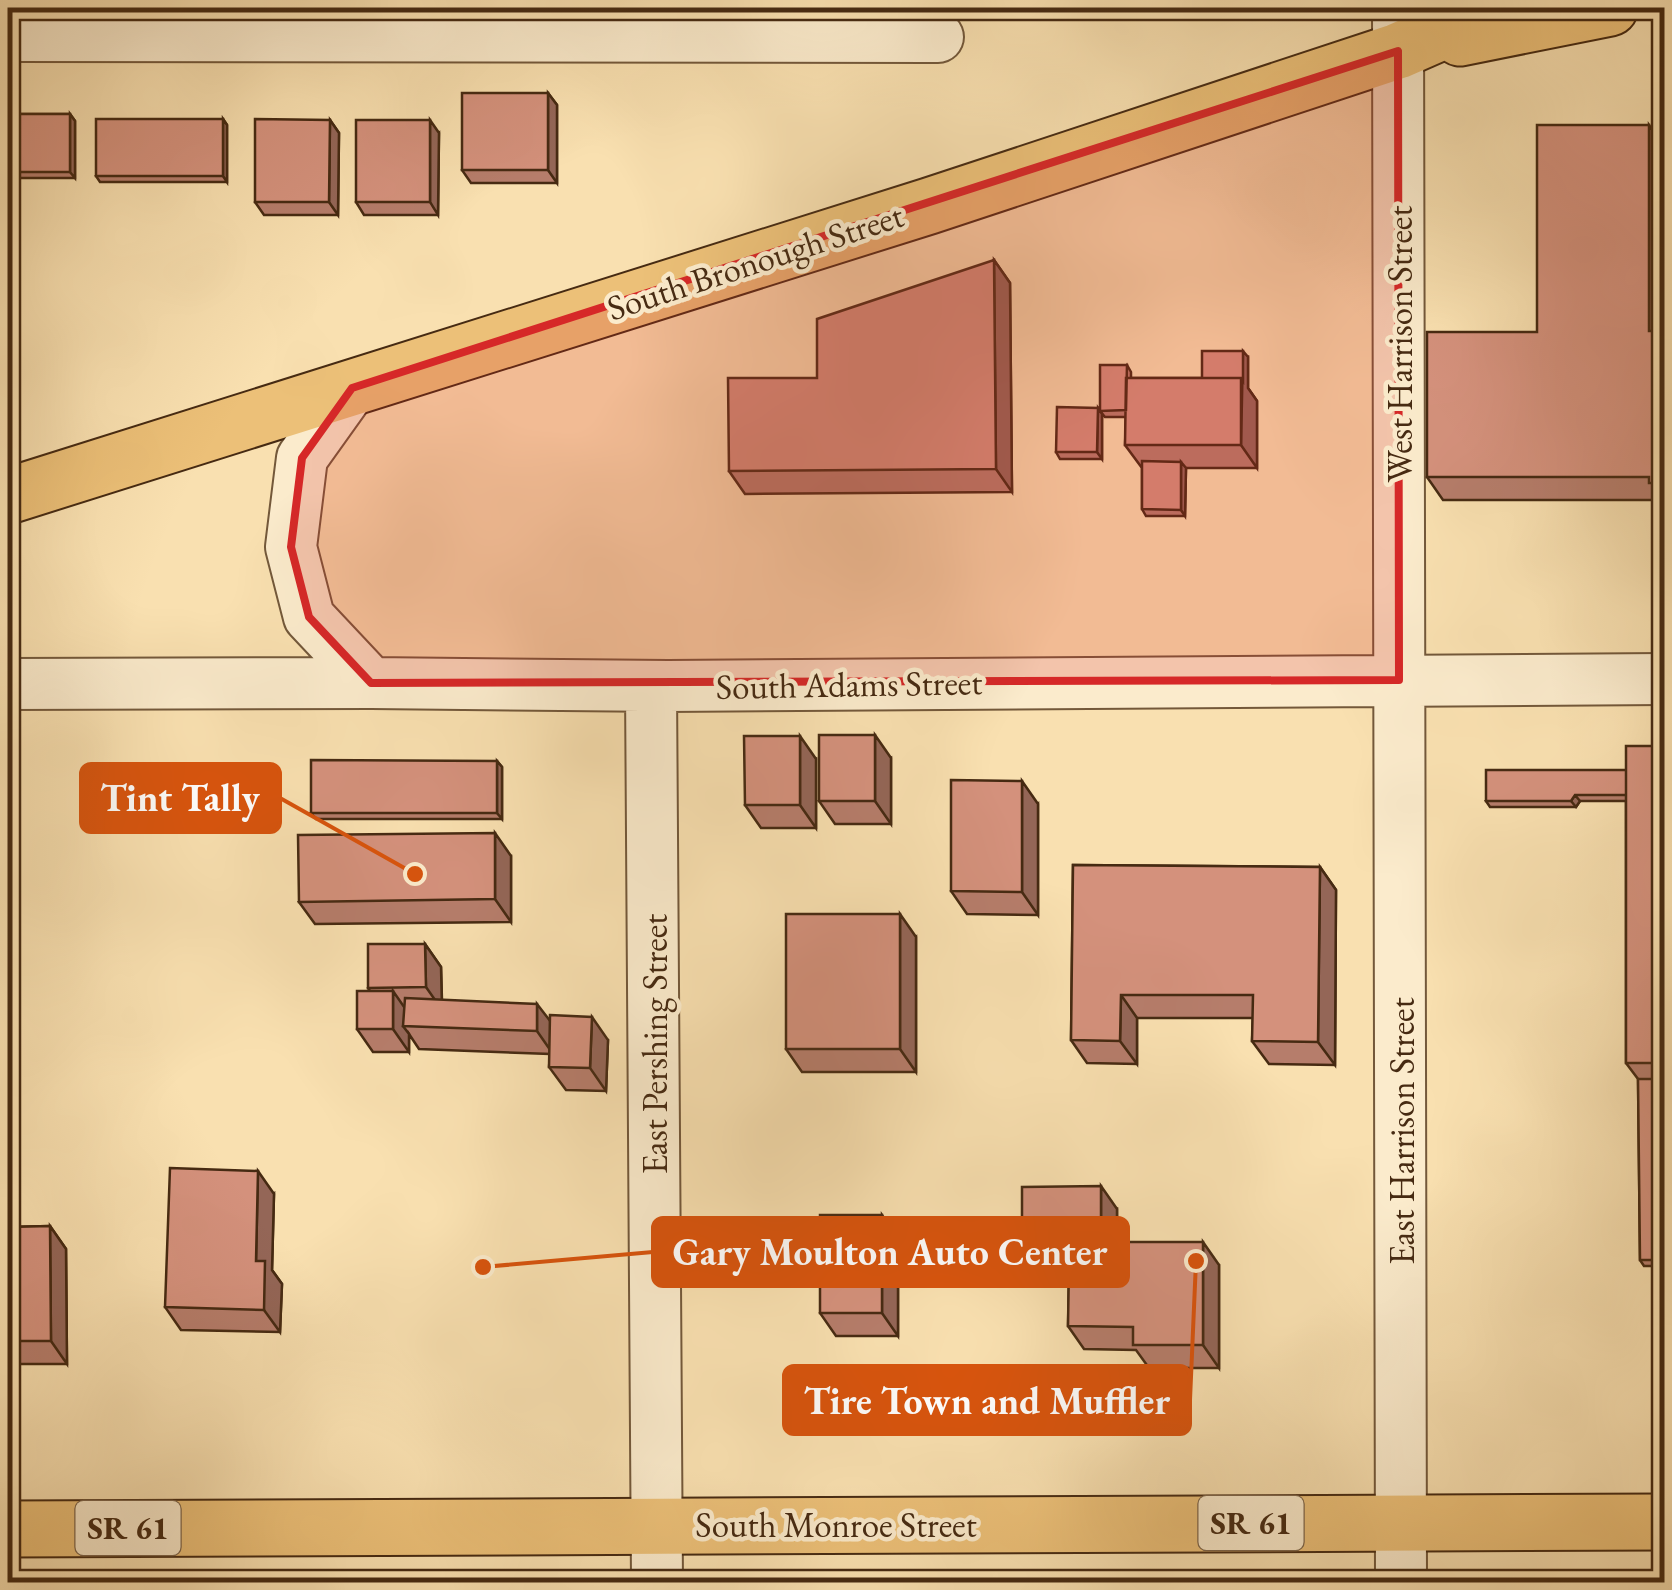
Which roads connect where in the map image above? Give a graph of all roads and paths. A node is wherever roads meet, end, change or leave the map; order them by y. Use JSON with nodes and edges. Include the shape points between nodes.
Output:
{"nodes":[{"id":1,"x":1496,"y":8,"type":"edge"},
{"id":2,"x":1610,"y":8,"type":"edge"},
{"id":3,"x":1398,"y":29,"type":"edge"},
{"id":4,"x":8,"y":36,"type":"edge"},
{"id":5,"x":938,"y":38,"type":"dead end"},
{"id":6,"x":352,"y":388,"type":"junction"},
{"id":7,"x":8,"y":496,"type":"edge"},
{"id":8,"x":16,"y":679,"type":"edge"},
{"id":9,"x":1664,"y":679,"type":"edge"},
{"id":10,"x":1399,"y":680,"type":"junction"},
{"id":11,"x":370,"y":682,"type":"junction"},
{"id":12,"x":652,"y":686,"type":"junction"},
{"id":13,"x":1402,"y":1522,"type":"junction"},
{"id":14,"x":1664,"y":1522,"type":"edge"},
{"id":15,"x":658,"y":1525,"type":"junction"},
{"id":16,"x":8,"y":1528,"type":"edge"},
{"id":17,"x":657,"y":1582,"type":"edge"},
{"id":18,"x":1402,"y":1582,"type":"edge"}],
"edges":[{"from":1,"to":3,"type":"main road","name":"South Bronough Street"},
{"from":2,"to":3,"type":"main road"},
{"from":3,"to":6,"type":"main road","name":"South Bronough Street","via":[[893,217]]},
{"from":3,"to":10,"type":"street","name":"West Harrison Street"},
{"from":4,"to":5,"type":"street"},
{"from":6,"to":7,"type":"main road","name":"South Bronough Street"},
{"from":6,"to":11,"type":"street","via":[[302,458],[291,547],[310,617]]},
{"from":8,"to":11,"type":"street","name":"South Adams Street"},
{"from":9,"to":10,"type":"street","name":"South Adams Street"},
{"from":10,"to":12,"type":"street","name":"South Adams Street"},
{"from":10,"to":13,"type":"street","name":"East Harrison Street"},
{"from":11,"to":12,"type":"street","name":"South Adams Street"},
{"from":12,"to":15,"type":"street","name":"East Pershing Street"},
{"from":13,"to":14,"type":"main road","name":"South Monroe Street","number":"SR 61"},
{"from":13,"to":15,"type":"main road","name":"South Monroe Street","number":"SR 61"},
{"from":13,"to":18,"type":"street","name":"East Harrison Street"},
{"from":15,"to":16,"type":"main road","name":"South Monroe Street","number":"SR 61"},
{"from":15,"to":17,"type":"street","name":"East Pershing Street"}]}
